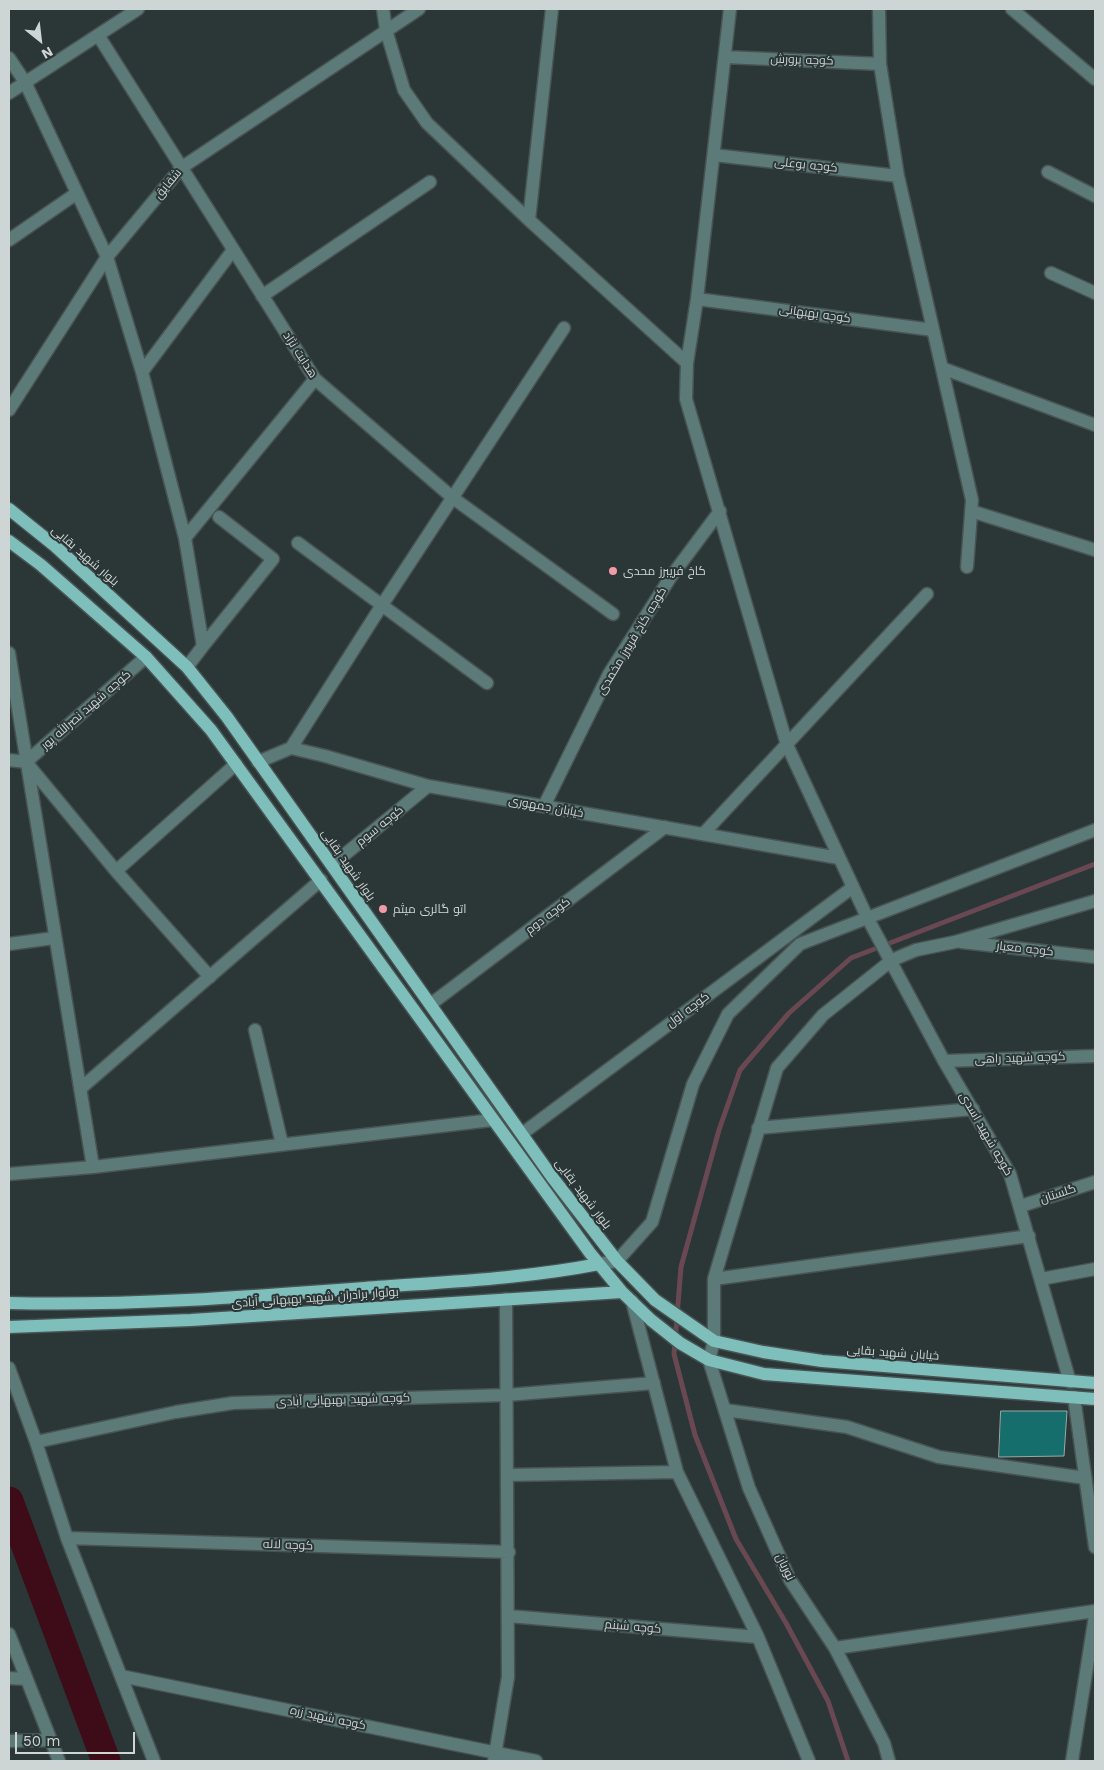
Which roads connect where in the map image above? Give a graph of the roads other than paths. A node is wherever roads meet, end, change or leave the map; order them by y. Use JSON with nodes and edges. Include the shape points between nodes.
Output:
{"nodes":[{"id":1,"x":138,"y":9,"type":"edge"},
{"id":2,"x":383,"y":9,"type":"edge"},
{"id":3,"x":419,"y":9,"type":"edge"},
{"id":4,"x":552,"y":9,"type":"edge"},
{"id":5,"x":730,"y":9,"type":"edge"},
{"id":6,"x":879,"y":9,"type":"edge"},
{"id":7,"x":1012,"y":9,"type":"edge"},
{"id":8,"x":386,"y":30,"type":"junction"},
{"id":9,"x":98,"y":35,"type":"junction"},
{"id":10,"x":725,"y":57,"type":"junction"},
{"id":11,"x":9,"y":58,"type":"edge"},
{"id":12,"x":880,"y":64,"type":"junction"},
{"id":13,"x":1095,"y":80,"type":"edge"},
{"id":14,"x":25,"y":82,"type":"junction"},
{"id":15,"x":9,"y":92,"type":"edge"},
{"id":16,"x":714,"y":155,"type":"junction"},
{"id":17,"x":181,"y":168,"type":"junction"},
{"id":18,"x":1048,"y":172,"type":"dead end"},
{"id":19,"x":898,"y":176,"type":"junction"},
{"id":20,"x":430,"y":182,"type":"dead end"},
{"id":21,"x":77,"y":193,"type":"junction"},
{"id":22,"x":1095,"y":196,"type":"edge"},
{"id":23,"x":529,"y":220,"type":"junction"},
{"id":24,"x":9,"y":240,"type":"edge"},
{"id":25,"x":233,"y":250,"type":"junction"},
{"id":26,"x":107,"y":257,"type":"junction"},
{"id":27,"x":1051,"y":273,"type":"dead end"},
{"id":28,"x":1095,"y":293,"type":"edge"},
{"id":29,"x":262,"y":296,"type":"junction"},
{"id":30,"x":697,"y":298,"type":"junction"},
{"id":31,"x":564,"y":328,"type":"dead end"},
{"id":32,"x":933,"y":330,"type":"junction"},
{"id":33,"x":687,"y":363,"type":"junction"},
{"id":34,"x":942,"y":368,"type":"junction"},
{"id":35,"x":142,"y":372,"type":"junction"},
{"id":36,"x":315,"y":379,"type":"junction"},
{"id":37,"x":9,"y":410,"type":"edge"},
{"id":38,"x":1095,"y":425,"type":"edge"},
{"id":39,"x":452,"y":498,"type":"junction"},
{"id":40,"x":9,"y":509,"type":"edge"},
{"id":41,"x":720,"y":511,"type":"junction"},
{"id":42,"x":971,"y":511,"type":"junction"},
{"id":43,"x":219,"y":517,"type":"dead end"},
{"id":44,"x":185,"y":538,"type":"junction"},
{"id":45,"x":9,"y":541,"type":"edge"},
{"id":46,"x":298,"y":543,"type":"dead end"},
{"id":47,"x":1095,"y":550,"type":"edge"},
{"id":48,"x":967,"y":567,"type":"dead end"},
{"id":49,"x":927,"y":594,"type":"dead end"},
{"id":50,"x":382,"y":605,"type":"junction"},
{"id":51,"x":613,"y":614,"type":"dead end"},
{"id":52,"x":204,"y":646,"type":"junction"},
{"id":53,"x":9,"y":653,"type":"edge"},
{"id":54,"x":146,"y":658,"type":"junction"},
{"id":55,"x":187,"y":667,"type":"junction"},
{"id":56,"x":487,"y":684,"type":"dead end"},
{"id":57,"x":787,"y":746,"type":"junction"},
{"id":58,"x":291,"y":748,"type":"junction"},
{"id":59,"x":9,"y":760,"type":"edge"},
{"id":60,"x":26,"y":762,"type":"junction"},
{"id":61,"x":258,"y":762,"type":"junction"},
{"id":62,"x":236,"y":764,"type":"junction"},
{"id":63,"x":428,"y":786,"type":"junction"},
{"id":64,"x":544,"y":806,"type":"junction"},
{"id":65,"x":665,"y":827,"type":"junction"},
{"id":66,"x":1095,"y":830,"type":"edge"},
{"id":67,"x":703,"y":834,"type":"junction"},
{"id":68,"x":839,"y":858,"type":"junction"},
{"id":69,"x":332,"y":865,"type":"junction"},
{"id":70,"x":116,"y":871,"type":"junction"},
{"id":71,"x":321,"y":880,"type":"junction"},
{"id":72,"x":853,"y":887,"type":"junction"},
{"id":73,"x":1095,"y":900,"type":"edge"},
{"id":74,"x":867,"y":917,"type":"junction"},
{"id":75,"x":54,"y":938,"type":"junction"},
{"id":76,"x":954,"y":942,"type":"junction"},
{"id":77,"x":9,"y":944,"type":"edge"},
{"id":78,"x":1095,"y":957,"type":"edge"},
{"id":79,"x":891,"y":958,"type":"junction"},
{"id":80,"x":210,"y":977,"type":"junction"},
{"id":81,"x":431,"y":1004,"type":"junction"},
{"id":82,"x":255,"y":1030,"type":"dead end"},
{"id":83,"x":1095,"y":1056,"type":"edge"},
{"id":84,"x":944,"y":1061,"type":"junction"},
{"id":85,"x":80,"y":1089,"type":"junction"},
{"id":86,"x":973,"y":1109,"type":"junction"},
{"id":87,"x":492,"y":1120,"type":"junction"},
{"id":88,"x":758,"y":1128,"type":"junction"},
{"id":89,"x":523,"y":1133,"type":"junction"},
{"id":90,"x":282,"y":1144,"type":"junction"},
{"id":91,"x":93,"y":1167,"type":"junction"},
{"id":92,"x":9,"y":1174,"type":"edge"},
{"id":93,"x":1095,"y":1182,"type":"edge"},
{"id":94,"x":1021,"y":1206,"type":"junction"},
{"id":95,"x":1029,"y":1236,"type":"junction"},
{"id":96,"x":617,"y":1260,"type":"junction"},
{"id":97,"x":599,"y":1264,"type":"junction"},
{"id":98,"x":1095,"y":1269,"type":"edge"},
{"id":99,"x":714,"y":1279,"type":"junction"},
{"id":100,"x":1041,"y":1279,"type":"junction"},
{"id":101,"x":622,"y":1292,"type":"junction"},
{"id":102,"x":506,"y":1299,"type":"junction"},
{"id":103,"x":632,"y":1302,"type":"junction"},
{"id":104,"x":9,"y":1303,"type":"edge"},
{"id":105,"x":9,"y":1327,"type":"edge"},
{"id":106,"x":693,"y":1328,"type":"joint"},
{"id":107,"x":714,"y":1340,"type":"junction"},
{"id":108,"x":709,"y":1360,"type":"junction"},
{"id":109,"x":9,"y":1368,"type":"edge"},
{"id":110,"x":1070,"y":1382,"type":"junction"},
{"id":111,"x":654,"y":1383,"type":"junction"},
{"id":112,"x":1095,"y":1383,"type":"edge"},
{"id":113,"x":507,"y":1395,"type":"junction"},
{"id":114,"x":1074,"y":1398,"type":"junction"},
{"id":115,"x":1095,"y":1398,"type":"edge"},
{"id":116,"x":724,"y":1410,"type":"junction"},
{"id":117,"x":36,"y":1442,"type":"junction"},
{"id":118,"x":677,"y":1472,"type":"junction"},
{"id":119,"x":508,"y":1475,"type":"junction"},
{"id":120,"x":1085,"y":1478,"type":"junction"},
{"id":121,"x":67,"y":1538,"type":"junction"},
{"id":122,"x":1095,"y":1547,"type":"edge"},
{"id":123,"x":509,"y":1552,"type":"junction"},
{"id":124,"x":1095,"y":1611,"type":"edge"},
{"id":125,"x":508,"y":1616,"type":"junction"},
{"id":126,"x":1095,"y":1616,"type":"edge"},
{"id":127,"x":9,"y":1634,"type":"edge"},
{"id":128,"x":758,"y":1637,"type":"junction"},
{"id":129,"x":836,"y":1648,"type":"junction"},
{"id":130,"x":121,"y":1676,"type":"junction"},
{"id":131,"x":9,"y":1678,"type":"edge"},
{"id":132,"x":26,"y":1679,"type":"junction"},
{"id":133,"x":50,"y":1740,"type":"junction"},
{"id":134,"x":9,"y":1741,"type":"edge"},
{"id":135,"x":495,"y":1757,"type":"edge"},
{"id":136,"x":58,"y":1761,"type":"edge"},
{"id":137,"x":154,"y":1761,"type":"edge"},
{"id":138,"x":536,"y":1761,"type":"edge"},
{"id":139,"x":809,"y":1761,"type":"edge"},
{"id":140,"x":889,"y":1761,"type":"edge"},
{"id":141,"x":1072,"y":1761,"type":"edge"}],
"edges":[{"from":1,"to":9,"type":"street"},
{"from":2,"to":8,"type":"street"},
{"from":3,"to":8,"type":"street","name":"شقایق"},
{"from":4,"to":23,"type":"street"},
{"from":5,"to":10,"type":"street","name":"کوچه شهید اسدی"},
{"from":6,"to":12,"type":"street"},
{"from":7,"to":13,"type":"street"},
{"from":8,"to":17,"type":"street","name":"شقایق"},
{"from":8,"to":23,"type":"street","via":[[404,90],[427,123]]},
{"from":9,"to":14,"type":"street"},
{"from":9,"to":17,"type":"street","name":"هدایت نژاد"},
{"from":10,"to":12,"type":"street","name":"کوچه پرورش"},
{"from":10,"to":16,"type":"street","name":"کوچه شهید اسدی"},
{"from":11,"to":14,"type":"street"},
{"from":12,"to":19,"type":"street"},
{"from":14,"to":15,"type":"street"},
{"from":14,"to":21,"type":"street"},
{"from":16,"to":19,"type":"street","name":"کوچه بوعلی"},
{"from":16,"to":30,"type":"street","name":"کوچه شهید اسدی"},
{"from":17,"to":25,"type":"street","name":"هدایت نژاد"},
{"from":17,"to":26,"type":"street","name":"شقایق"},
{"from":18,"to":22,"type":"street"},
{"from":19,"to":32,"type":"street"},
{"from":20,"to":29,"type":"street"},
{"from":21,"to":24,"type":"street"},
{"from":21,"to":26,"type":"street"},
{"from":23,"to":33,"type":"street"},
{"from":25,"to":29,"type":"street","name":"هدایت نژاد"},
{"from":25,"to":35,"type":"street"},
{"from":26,"to":35,"type":"street"},
{"from":26,"to":37,"type":"street","name":"شقایق"},
{"from":27,"to":28,"type":"street"},
{"from":29,"to":36,"type":"street","name":"هدایت نژاد"},
{"from":30,"to":32,"type":"street","name":"کوچه بهبهانی"},
{"from":30,"to":33,"type":"street","name":"کوچه شهید اسدی"},
{"from":31,"to":39,"type":"street"},
{"from":32,"to":34,"type":"street"},
{"from":33,"to":41,"type":"street","name":"کوچه شهید اسدی","via":[[686,399]]},
{"from":34,"to":38,"type":"street"},
{"from":34,"to":42,"type":"street","via":[[972,500]]},
{"from":35,"to":44,"type":"street"},
{"from":36,"to":39,"type":"street","name":"هدایت نژاد"},
{"from":36,"to":44,"type":"street"},
{"from":39,"to":50,"type":"street"},
{"from":39,"to":51,"type":"street","name":"هدایت نژاد"},
{"from":40,"to":55,"type":"main road","name":"بلوار شهید بقایی","via":[[62,552]]},
{"from":41,"to":57,"type":"street","name":"کوچه شهید اسدی"},
{"from":41,"to":64,"type":"street","name":"کوچه کاخ فریبرز مخمدی","via":[[670,578],[609,674]]},
{"from":42,"to":47,"type":"street"},
{"from":42,"to":48,"type":"street"},
{"from":43,"to":52,"type":"street","via":[[273,559]]},
{"from":44,"to":52,"type":"street"},
{"from":45,"to":54,"type":"main road","via":[[41,565]]},
{"from":46,"to":50,"type":"street"},
{"from":49,"to":57,"type":"street"},
{"from":50,"to":56,"type":"street"},
{"from":50,"to":58,"type":"street"},
{"from":52,"to":55,"type":"street"},
{"from":53,"to":60,"type":"street"},
{"from":54,"to":60,"type":"street","name":"کوچه شهید نصرالله پور"},
{"from":54,"to":62,"type":"main road","via":[[211,730]]},
{"from":55,"to":61,"type":"main road","name":"بلوار شهید بقایی"},
{"from":57,"to":67,"type":"street"},
{"from":57,"to":68,"type":"street","name":"کوچه شهید اسدی"},
{"from":58,"to":61,"type":"street"},
{"from":58,"to":63,"type":"street","name":"خیابان جمهوری"},
{"from":59,"to":60,"type":"street"},
{"from":60,"to":70,"type":"street"},
{"from":60,"to":75,"type":"street"},
{"from":61,"to":69,"type":"main road","name":"بلوار شهید بقایی"},
{"from":62,"to":70,"type":"street"},
{"from":62,"to":71,"type":"main road"},
{"from":63,"to":64,"type":"street","name":"خیابان جمهوری"},
{"from":63,"to":69,"type":"street","name":"کوچه سوم"},
{"from":64,"to":65,"type":"street","name":"خیابان جمهوری"},
{"from":65,"to":67,"type":"street","name":"خیابان جمهوری"},
{"from":65,"to":81,"type":"street","name":"کوچه دوم"},
{"from":66,"to":74,"type":"street"},
{"from":67,"to":68,"type":"street","name":"خیابان جمهوری"},
{"from":68,"to":72,"type":"street","name":"کوچه شهید اسدی"},
{"from":69,"to":81,"type":"main road","name":"بلوار شهید بقایی"},
{"from":70,"to":80,"type":"street"},
{"from":71,"to":80,"type":"street"},
{"from":71,"to":87,"type":"main road"},
{"from":72,"to":74,"type":"street","name":"کوچه شهید اسدی"},
{"from":72,"to":89,"type":"street","name":"کوچه اول"},
{"from":73,"to":76,"type":"street"},
{"from":74,"to":79,"type":"street","name":"کوچه شهید اسدی"},
{"from":74,"to":96,"type":"street","via":[[800,944],[728,1014],[694,1084],[652,1222]]},
{"from":75,"to":77,"type":"street"},
{"from":75,"to":85,"type":"street"},
{"from":76,"to":78,"type":"street","name":"کوچه معیار"},
{"from":76,"to":79,"type":"street"},
{"from":79,"to":84,"type":"street","name":"کوچه شهید اسدی"},
{"from":79,"to":88,"type":"street","via":[[823,1015],[777,1068]]},
{"from":80,"to":85,"type":"street"},
{"from":81,"to":89,"type":"main road","name":"بلوار شهید بقایی"},
{"from":82,"to":90,"type":"street"},
{"from":83,"to":84,"type":"street","name":"کوچه شهید راهی"},
{"from":84,"to":86,"type":"street","name":"کوچه شهید اسدی"},
{"from":85,"to":91,"type":"street"},
{"from":86,"to":88,"type":"street"},
{"from":86,"to":94,"type":"street","name":"کوچه شهید اسدی","via":[[1010,1174]]},
{"from":87,"to":90,"type":"street"},
{"from":87,"to":97,"type":"main road"},
{"from":88,"to":99,"type":"street"},
{"from":89,"to":96,"type":"main road","name":"بلوار شهید بقایی","via":[[552,1177]]},
{"from":90,"to":91,"type":"street"},
{"from":91,"to":92,"type":"street"},
{"from":93,"to":94,"type":"street","name":"گلستان"},
{"from":94,"to":95,"type":"street","name":"کوچه شهید اسدی"},
{"from":95,"to":99,"type":"street"},
{"from":95,"to":100,"type":"street","name":"کوچه شهید اسدی"},
{"from":96,"to":97,"type":"street"},
{"from":96,"to":106,"type":"main road","name":"بلوار شهید بقایی","via":[[648,1294]]},
{"from":97,"to":101,"type":"main road"},
{"from":97,"to":104,"type":"main road","name":"بولوار برادران شهید بهبهانی آبادی","via":[[548,1274],[284,1294],[67,1304]]},
{"from":98,"to":100,"type":"street"},
{"from":99,"to":107,"type":"street"},
{"from":100,"to":110,"type":"street","name":"کوچه شهید اسدی"},
{"from":101,"to":102,"type":"main road","name":"بولوار برادران شهید بهبهانی آبادی"},
{"from":101,"to":103,"type":"main road"},
{"from":102,"to":105,"type":"main road","name":"بولوار برادران شهید بهبهانی آبادی","via":[[191,1320]]},
{"from":102,"to":113,"type":"street"},
{"from":103,"to":108,"type":"main road","via":[[680,1343]]},
{"from":103,"to":111,"type":"street"},
{"from":106,"to":107,"type":"main road","name":"خیابان شهید بقایی"},
{"from":107,"to":108,"type":"street"},
{"from":107,"to":110,"type":"main road","name":"خیابان شهید بقایی","via":[[822,1361]]},
{"from":108,"to":114,"type":"main road","via":[[764,1374]]},
{"from":108,"to":116,"type":"street","name":"نوریان"},
{"from":109,"to":117,"type":"street"},
{"from":110,"to":112,"type":"main road","name":"خیابان شهید بقایی"},
{"from":111,"to":113,"type":"street","name":"کوچه شهید بهبهانی آبادی"},
{"from":111,"to":118,"type":"street"},
{"from":113,"to":117,"type":"street","name":"کوچه شهید بهبهانی آبادی","via":[[233,1403]]},
{"from":113,"to":119,"type":"street"},
{"from":114,"to":115,"type":"main road"},
{"from":114,"to":120,"type":"street"},
{"from":116,"to":120,"type":"street","via":[[847,1428],[939,1457]]},
{"from":116,"to":129,"type":"street","name":"نوریان","via":[[749,1488],[790,1580]]},
{"from":117,"to":121,"type":"street"},
{"from":118,"to":119,"type":"street"},
{"from":118,"to":128,"type":"street"},
{"from":119,"to":123,"type":"street"},
{"from":120,"to":122,"type":"street"},
{"from":121,"to":123,"type":"street","name":"کوچه لاله"},
{"from":121,"to":130,"type":"street"},
{"from":123,"to":125,"type":"street"},
{"from":124,"to":129,"type":"street"},
{"from":125,"to":128,"type":"street","name":"کوچه شبنم"},
{"from":125,"to":135,"type":"street","via":[[508,1677]]},
{"from":126,"to":141,"type":"street"},
{"from":127,"to":132,"type":"street"},
{"from":128,"to":139,"type":"street"},
{"from":129,"to":140,"type":"street","name":"نوریان","via":[[884,1743]]},
{"from":130,"to":135,"type":"street","name":"کوچه شهید زره"},
{"from":130,"to":137,"type":"street"},
{"from":131,"to":132,"type":"street"},
{"from":132,"to":133,"type":"street"},
{"from":133,"to":134,"type":"street"},
{"from":133,"to":136,"type":"street"},
{"from":135,"to":138,"type":"street","name":"کوچه شهید زره"}]}
